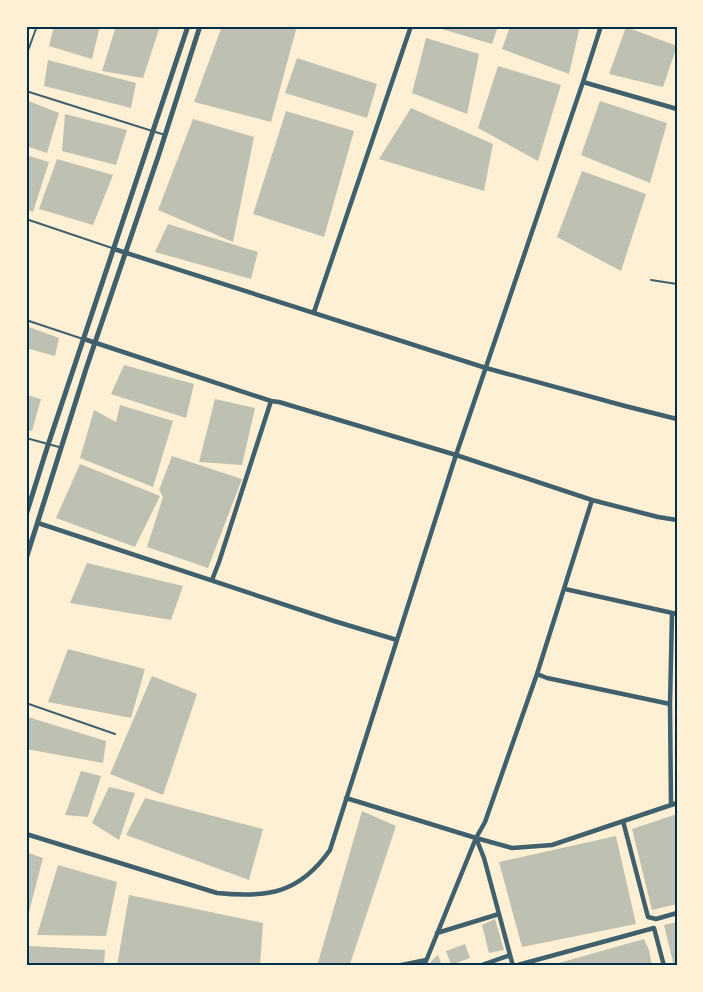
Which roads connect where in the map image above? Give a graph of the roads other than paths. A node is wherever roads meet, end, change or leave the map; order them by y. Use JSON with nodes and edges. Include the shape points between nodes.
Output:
{"nodes":[{"id":1,"x":37,"y":26,"type":"edge"},
{"id":2,"x":188,"y":26,"type":"edge"},
{"id":3,"x":200,"y":26,"type":"edge"},
{"id":4,"x":411,"y":26,"type":"edge"},
{"id":5,"x":600,"y":26,"type":"edge"},
{"id":6,"x":26,"y":56,"type":"edge"},
{"id":7,"x":583,"y":82,"type":"junction"},
{"id":8,"x":26,"y":91,"type":"edge"},
{"id":9,"x":677,"y":109,"type":"edge"},
{"id":10,"x":154,"y":131,"type":"junction"},
{"id":11,"x":165,"y":135,"type":"junction"},
{"id":12,"x":26,"y":219,"type":"edge"},
{"id":13,"x":114,"y":249,"type":"junction"},
{"id":14,"x":126,"y":252,"type":"junction"},
{"id":15,"x":651,"y":280,"type":"dead end"},
{"id":16,"x":677,"y":284,"type":"edge"},
{"id":17,"x":314,"y":312,"type":"junction"},
{"id":18,"x":26,"y":320,"type":"edge"},
{"id":19,"x":84,"y":339,"type":"junction"},
{"id":20,"x":96,"y":342,"type":"junction"},
{"id":21,"x":486,"y":368,"type":"junction"},
{"id":22,"x":271,"y":401,"type":"junction"},
{"id":23,"x":677,"y":419,"type":"edge"},
{"id":24,"x":26,"y":438,"type":"edge"},
{"id":25,"x":48,"y":445,"type":"junction"},
{"id":26,"x":62,"y":448,"type":"junction"},
{"id":27,"x":456,"y":455,"type":"junction"},
{"id":28,"x":592,"y":500,"type":"junction"},
{"id":29,"x":26,"y":515,"type":"edge"},
{"id":30,"x":677,"y":520,"type":"edge"},
{"id":31,"x":38,"y":523,"type":"junction"},
{"id":32,"x":26,"y":559,"type":"edge"},
{"id":33,"x":212,"y":580,"type":"junction"},
{"id":34,"x":565,"y":589,"type":"junction"},
{"id":35,"x":674,"y":614,"type":"edge"},
{"id":36,"x":396,"y":640,"type":"junction"},
{"id":37,"x":537,"y":674,"type":"junction"},
{"id":38,"x":26,"y":703,"type":"edge"},
{"id":39,"x":670,"y":704,"type":"junction"},
{"id":40,"x":115,"y":734,"type":"dead end"},
{"id":41,"x":346,"y":798,"type":"junction"},
{"id":42,"x":677,"y":803,"type":"edge"},
{"id":43,"x":671,"y":805,"type":"junction"},
{"id":44,"x":623,"y":821,"type":"junction"},
{"id":45,"x":26,"y":834,"type":"edge"},
{"id":46,"x":476,"y":838,"type":"junction"},
{"id":47,"x":677,"y":913,"type":"edge"},
{"id":48,"x":499,"y":914,"type":"junction"},
{"id":49,"x":437,"y":933,"type":"junction"},
{"id":50,"x":510,"y":955,"type":"junction"},
{"id":51,"x":426,"y":960,"type":"junction"},
{"id":52,"x":397,"y":966,"type":"edge"},
{"id":53,"x":424,"y":966,"type":"edge"},
{"id":54,"x":479,"y":966,"type":"edge"},
{"id":55,"x":513,"y":966,"type":"edge"},
{"id":56,"x":664,"y":966,"type":"edge"}],
"edges":[{"from":1,"to":6,"type":"lane"},
{"from":2,"to":10,"type":"street"},
{"from":3,"to":11,"type":"street"},
{"from":4,"to":17,"type":"street"},
{"from":5,"to":7,"type":"street"},
{"from":7,"to":9,"type":"street"},
{"from":7,"to":21,"type":"street"},
{"from":8,"to":10,"type":"lane"},
{"from":10,"to":11,"type":"lane"},
{"from":10,"to":13,"type":"street"},
{"from":11,"to":14,"type":"street"},
{"from":12,"to":13,"type":"lane"},
{"from":13,"to":14,"type":"street"},
{"from":13,"to":19,"type":"street"},
{"from":14,"to":17,"type":"street"},
{"from":14,"to":20,"type":"street"},
{"from":15,"to":16,"type":"lane"},
{"from":17,"to":21,"type":"street"},
{"from":18,"to":19,"type":"lane"},
{"from":19,"to":20,"type":"street"},
{"from":19,"to":25,"type":"street"},
{"from":20,"to":22,"type":"street"},
{"from":20,"to":26,"type":"street"},
{"from":21,"to":23,"type":"street"},
{"from":21,"to":27,"type":"street"},
{"from":22,"to":27,"type":"street"},
{"from":22,"to":33,"type":"street"},
{"from":24,"to":25,"type":"lane"},
{"from":25,"to":26,"type":"lane"},
{"from":25,"to":29,"type":"street"},
{"from":26,"to":31,"type":"street"},
{"from":27,"to":28,"type":"street"},
{"from":27,"to":36,"type":"street"},
{"from":28,"to":30,"type":"street"},
{"from":28,"to":34,"type":"street"},
{"from":31,"to":32,"type":"street"},
{"from":31,"to":33,"type":"street"},
{"from":33,"to":36,"type":"street"},
{"from":34,"to":35,"type":"street"},
{"from":34,"to":37,"type":"street"},
{"from":35,"to":39,"type":"street"},
{"from":36,"to":41,"type":"street"},
{"from":37,"to":39,"type":"street"},
{"from":37,"to":46,"type":"street","via":[[486,822]]},
{"from":38,"to":40,"type":"lane"},
{"from":39,"to":43,"type":"street"},
{"from":41,"to":45,"type":"street","via":[[330,850],[319,865],[299,882],[265,894],[217,893]]},
{"from":41,"to":46,"type":"street"},
{"from":42,"to":43,"type":"street"},
{"from":43,"to":44,"type":"street"},
{"from":44,"to":46,"type":"street","via":[[552,845],[512,848]]},
{"from":44,"to":47,"type":"street","via":[[648,917],[656,919]]},
{"from":46,"to":48,"type":"street"},
{"from":46,"to":49,"type":"street"},
{"from":48,"to":49,"type":"street"},
{"from":48,"to":50,"type":"street"},
{"from":49,"to":51,"type":"street"},
{"from":50,"to":54,"type":"street"},
{"from":50,"to":55,"type":"street"},
{"from":51,"to":52,"type":"street"},
{"from":51,"to":53,"type":"street"},
{"from":55,"to":56,"type":"street","via":[[654,928]]}]}
